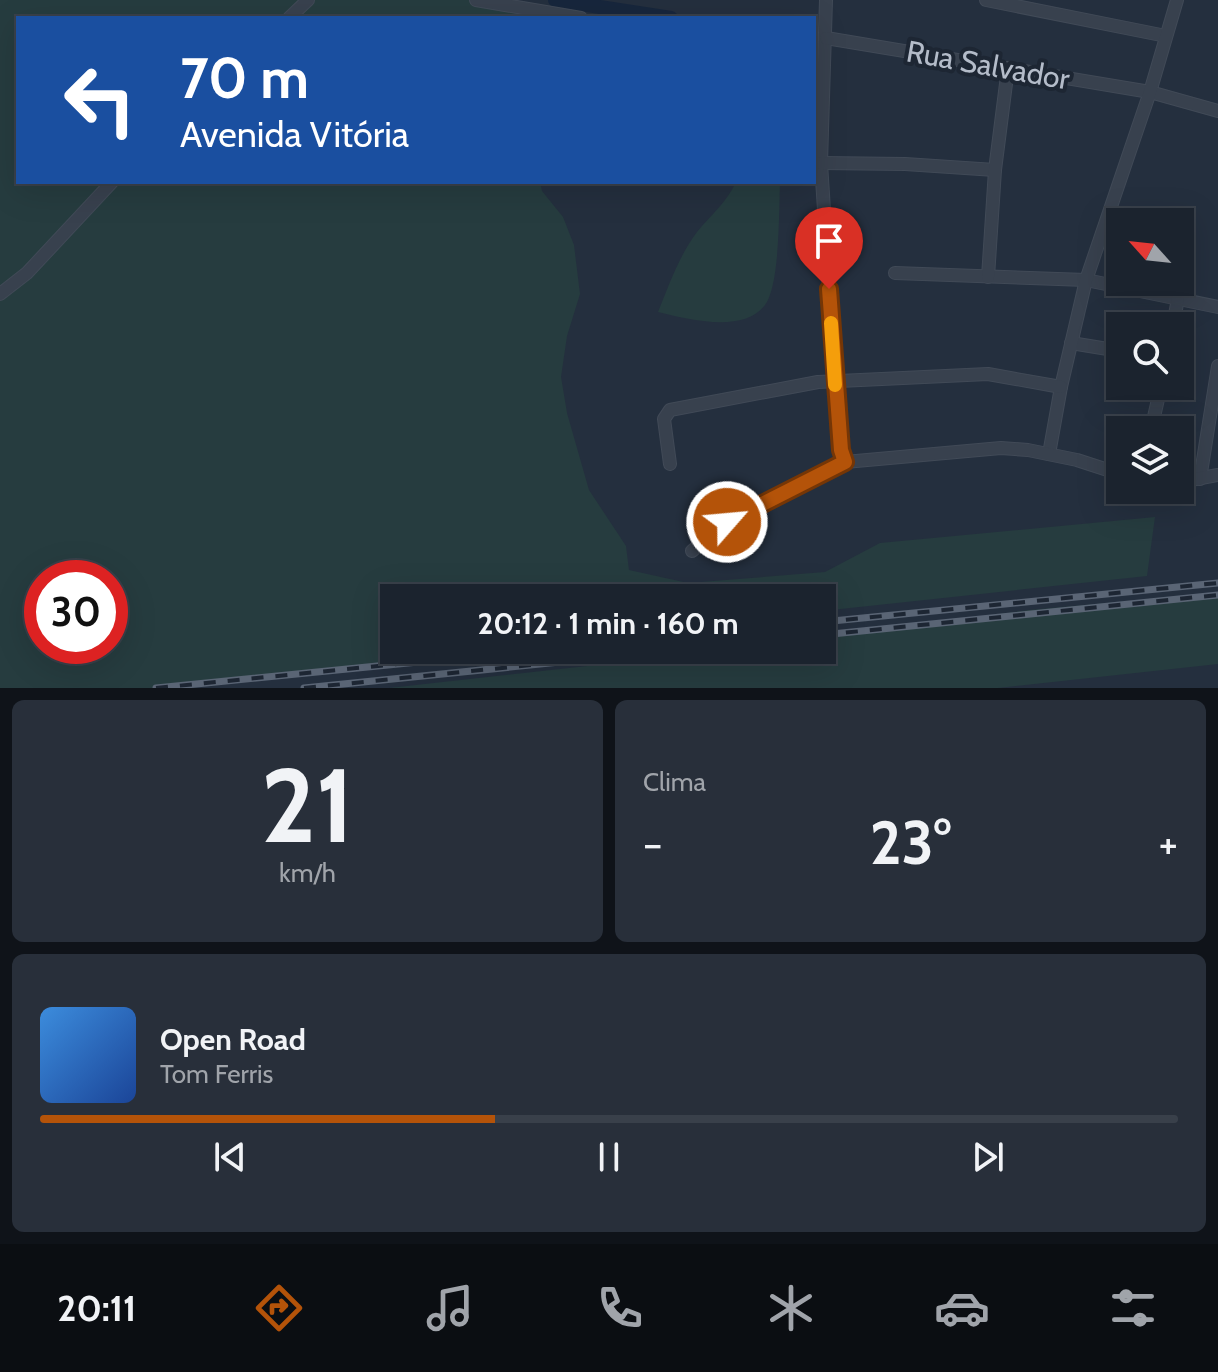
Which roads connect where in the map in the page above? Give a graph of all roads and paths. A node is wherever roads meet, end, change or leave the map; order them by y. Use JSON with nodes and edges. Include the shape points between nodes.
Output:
{"nodes":[{"id":1,"x":308,"y":0,"type":"edge"},
{"id":2,"x":476,"y":0,"type":"edge"},
{"id":3,"x":826,"y":0,"type":"edge"},
{"id":4,"x":986,"y":0,"type":"edge"},
{"id":5,"x":1177,"y":0,"type":"edge"},
{"id":6,"x":291,"y":16,"type":"edge"},
{"id":7,"x":569,"y":16,"type":"edge"},
{"id":8,"x":1166,"y":36,"type":"junction"},
{"id":9,"x":826,"y":38,"type":"junction"},
{"id":10,"x":820,"y":53,"type":"edge"},
{"id":11,"x":1008,"y":68,"type":"junction"},
{"id":12,"x":1150,"y":92,"type":"junction"},
{"id":13,"x":1218,"y":111,"type":"edge"},
{"id":14,"x":821,"y":163,"type":"junction"},
{"id":15,"x":995,"y":170,"type":"junction"},
{"id":16,"x":110,"y":184,"type":"edge"},
{"id":17,"x":895,"y":273,"type":"dead end"},
{"id":18,"x":988,"y":277,"type":"junction"},
{"id":19,"x":1086,"y":280,"type":"junction"},
{"id":20,"x":0,"y":294,"type":"edge"},
{"id":21,"x":1178,"y":298,"type":"junction"},
{"id":22,"x":1218,"y":307,"type":"edge"},
{"id":23,"x":1176,"y":312,"type":"edge"},
{"id":24,"x":1071,"y":343,"type":"junction"},
{"id":25,"x":1106,"y":349,"type":"edge"},
{"id":26,"x":1218,"y":366,"type":"edge"},
{"id":27,"x":835,"y":383,"type":"junction"},
{"id":28,"x":1061,"y":387,"type":"junction"},
{"id":29,"x":1049,"y":454,"type":"junction"},
{"id":30,"x":845,"y":462,"type":"junction"},
{"id":31,"x":670,"y":464,"type":"dead end"},
{"id":32,"x":1106,"y":470,"type":"edge"},
{"id":33,"x":1218,"y":475,"type":"edge"},
{"id":34,"x":1200,"y":479,"type":"junction"},
{"id":35,"x":1194,"y":480,"type":"edge"},
{"id":36,"x":692,"y":551,"type":"dead end"}],
"edges":[{"from":1,"to":6,"type":"street"},
{"from":2,"to":7,"type":"street"},
{"from":3,"to":9,"type":"street"},
{"from":4,"to":8,"type":"street"},
{"from":5,"to":8,"type":"street"},
{"from":8,"to":12,"type":"street"},
{"from":9,"to":10,"type":"street"},
{"from":9,"to":11,"type":"street","name":"Rua Salvador"},
{"from":10,"to":14,"type":"street"},
{"from":11,"to":12,"type":"street","name":"Rua Salvador"},
{"from":11,"to":15,"type":"street"},
{"from":12,"to":13,"type":"street","name":"Rua Salvador"},
{"from":12,"to":19,"type":"street"},
{"from":14,"to":15,"type":"street"},
{"from":14,"to":27,"type":"street"},
{"from":15,"to":18,"type":"street"},
{"from":16,"to":20,"type":"street","via":[[27,273]]},
{"from":17,"to":18,"type":"street"},
{"from":18,"to":19,"type":"street"},
{"from":19,"to":21,"type":"street"},
{"from":19,"to":24,"type":"street"},
{"from":21,"to":22,"type":"street"},
{"from":21,"to":23,"type":"street"},
{"from":24,"to":25,"type":"street"},
{"from":24,"to":28,"type":"street"},
{"from":26,"to":34,"type":"street"},
{"from":27,"to":28,"type":"street","via":[[988,374]]},
{"from":27,"to":30,"type":"street"},
{"from":27,"to":31,"type":"street","via":[[795,384],[670,410],[664,419]]},
{"from":28,"to":29,"type":"street"},
{"from":29,"to":30,"type":"street","via":[[1001,448]]},
{"from":29,"to":32,"type":"street"},
{"from":30,"to":36,"type":"street","via":[[727,522]]},
{"from":33,"to":34,"type":"street"},
{"from":34,"to":35,"type":"street"}]}
